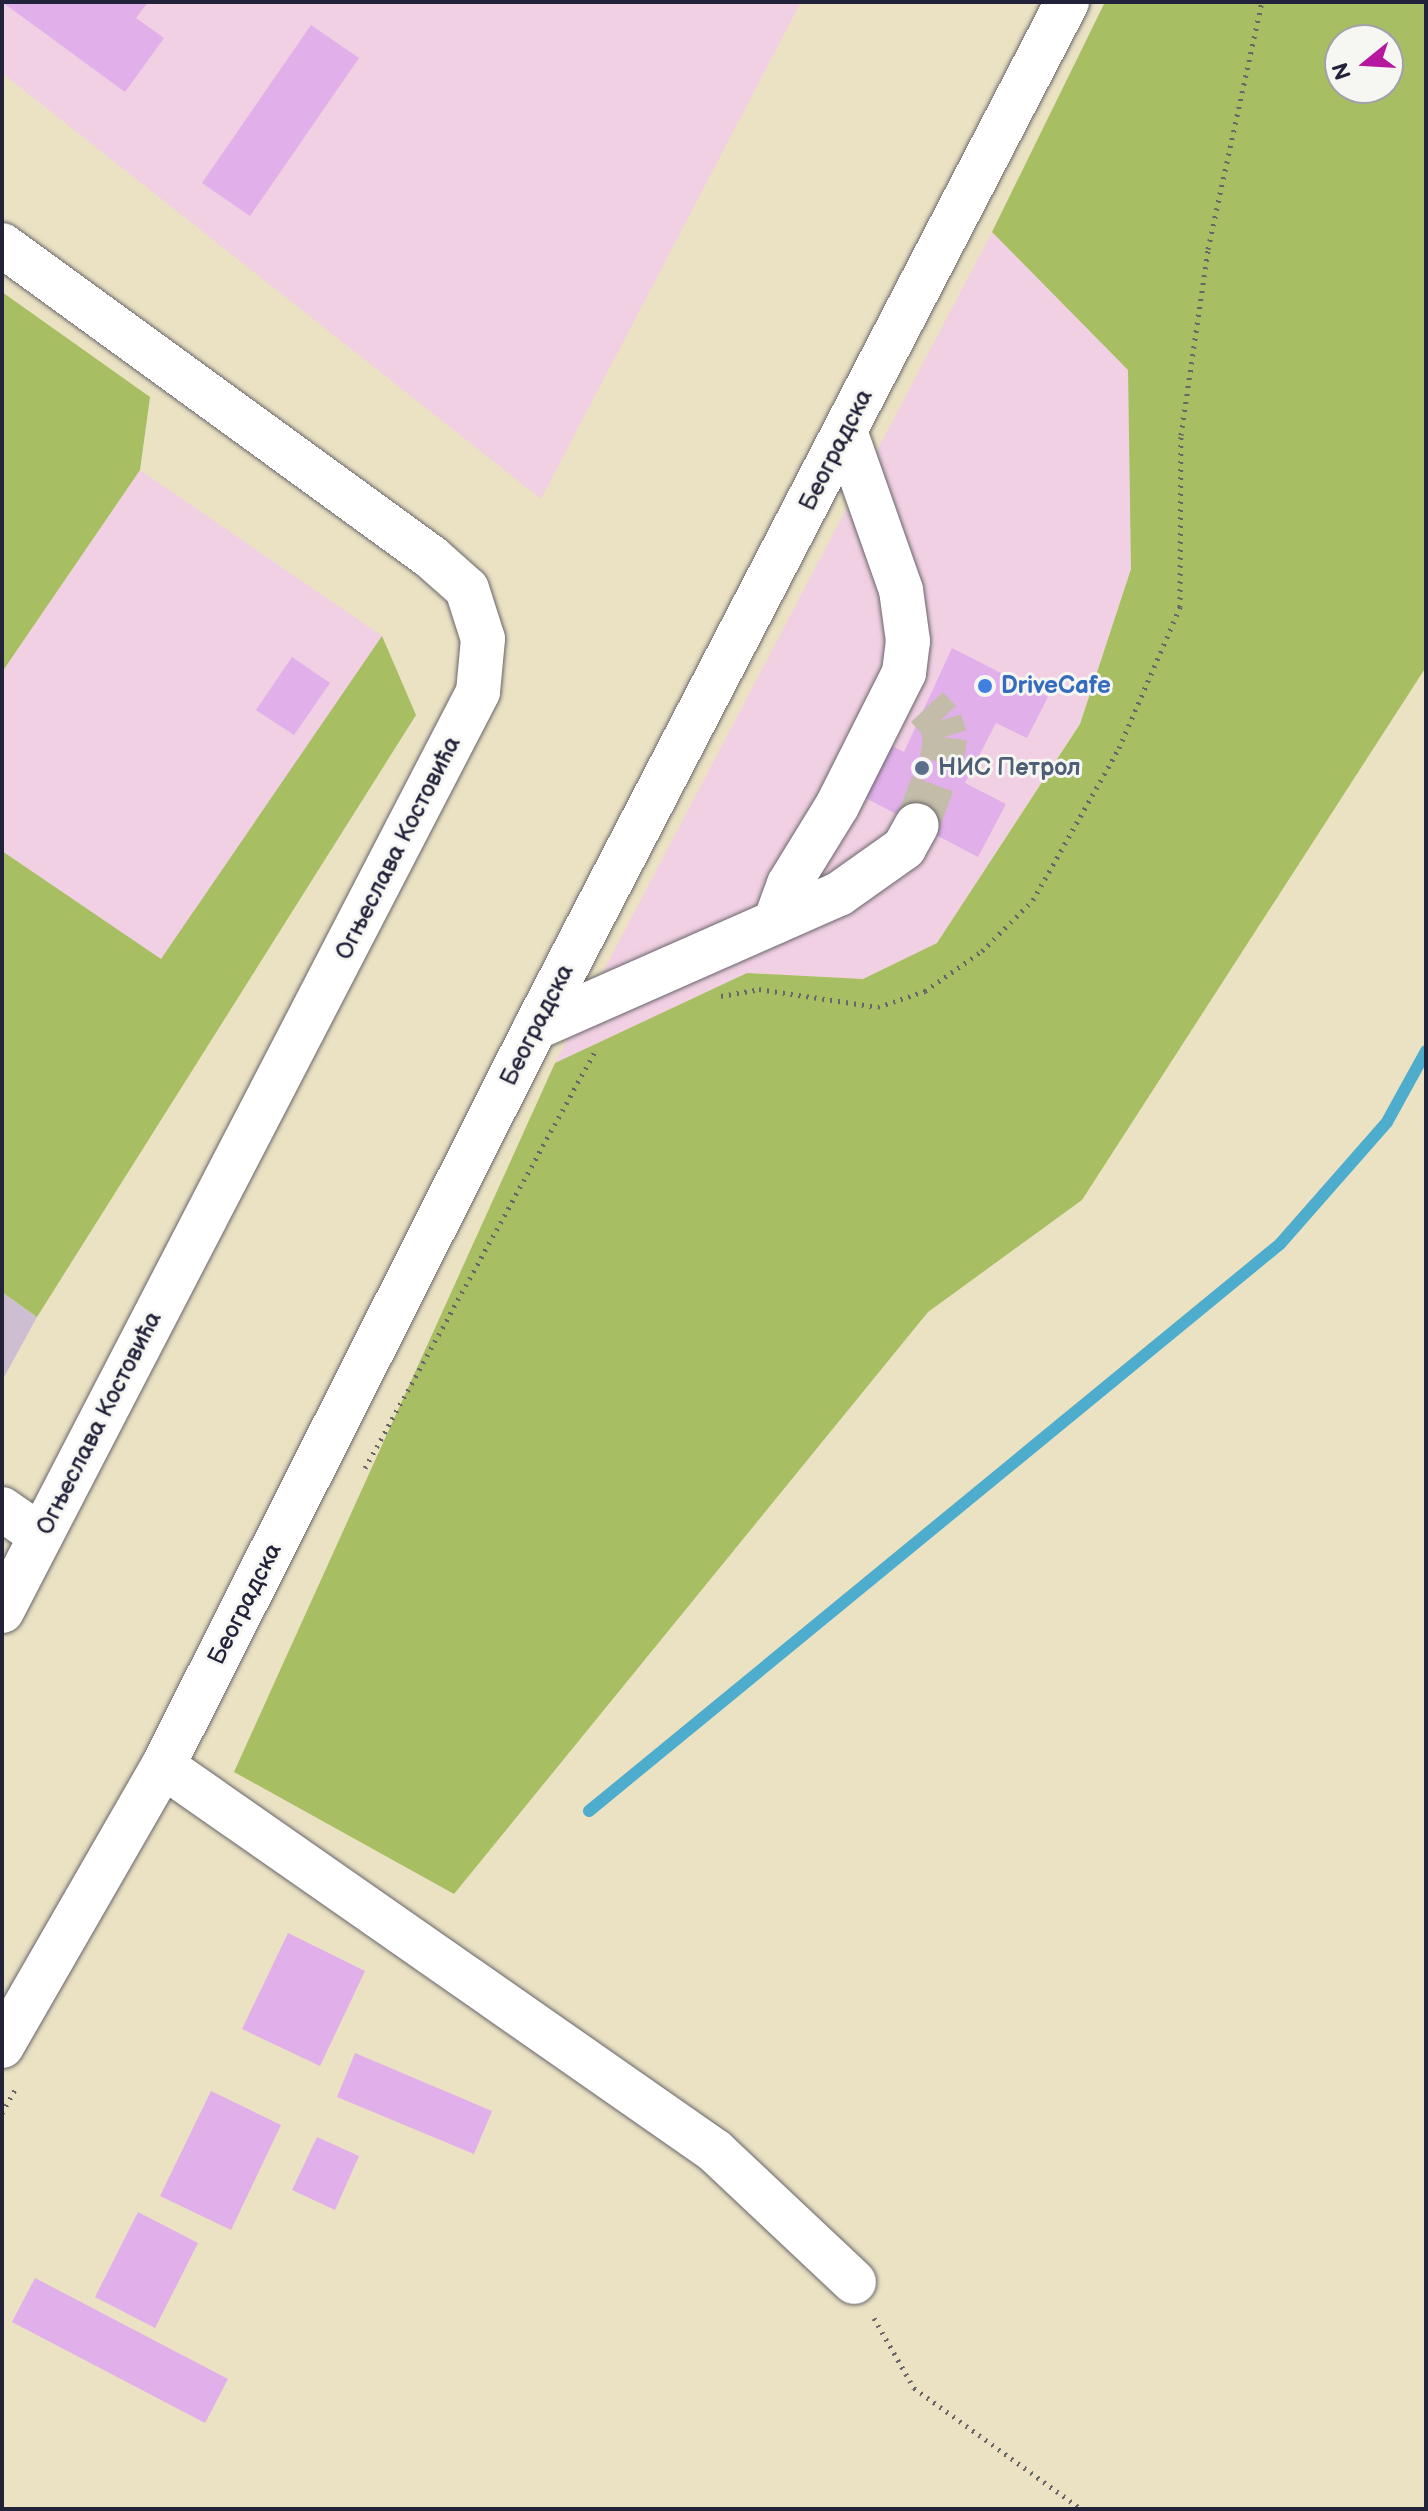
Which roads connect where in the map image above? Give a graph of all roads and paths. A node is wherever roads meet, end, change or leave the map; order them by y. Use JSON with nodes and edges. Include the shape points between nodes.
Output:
{"nodes":[{"id":1,"x":1067,"y":2,"type":"edge"},
{"id":2,"x":1262,"y":2,"type":"edge"},
{"id":3,"x":2,"y":245,"type":"edge"},
{"id":4,"x":846,"y":434,"type":"junction"},
{"id":5,"x":917,"y":825,"type":"tunnel mouth"},
{"id":6,"x":775,"y":922,"type":"junction"},
{"id":7,"x":715,"y":997,"type":"dead end"},
{"id":8,"x":535,"y":1028,"type":"junction"},
{"id":9,"x":609,"y":1041,"type":"dead end"},
{"id":10,"x":358,"y":1482,"type":"dead end"},
{"id":11,"x":2,"y":1509,"type":"edge"},
{"id":12,"x":41,"y":1536,"type":"junction"},
{"id":13,"x":2,"y":1611,"type":"edge"},
{"id":14,"x":163,"y":1766,"type":"junction"},
{"id":15,"x":13,"y":2059,"type":"edge"},
{"id":16,"x":2,"y":2113,"type":"edge"},
{"id":17,"x":854,"y":2282,"type":"joint"},
{"id":18,"x":1081,"y":2509,"type":"edge"}],
"edges":[{"from":1,"to":4,"type":"main road","name":"Београдска"},
{"from":2,"to":7,"type":"path","via":[[1208,249],[1181,435],[1180,607],[1119,748],[1033,900],[982,951],[925,991],[878,1007],[759,989]]},
{"from":3,"to":12,"type":"main road","name":"Огњеслава Костовића","via":[[431,557],[467,589],[483,639],[478,692]]},
{"from":4,"to":6,"type":"main road","via":[[901,590],[912,699],[789,884]]},
{"from":4,"to":8,"type":"main road","name":"Београдска"},
{"from":5,"to":6,"type":"main road","via":[[904,848],[875,873]]},
{"from":6,"to":8,"type":"main road"},
{"from":8,"to":14,"type":"main road","name":"Београдска"},
{"from":9,"to":10,"type":"path","via":[[597,1048],[515,1191]]},
{"from":11,"to":12,"type":"main road"},
{"from":12,"to":13,"type":"main road","name":"Огњеслава Костовића"},
{"from":14,"to":15,"type":"main road","name":"Београдска"},
{"from":14,"to":17,"type":"main road","via":[[715,2151]]},
{"from":15,"to":16,"type":"path"},
{"from":17,"to":18,"type":"path","via":[[914,2388]]}]}
